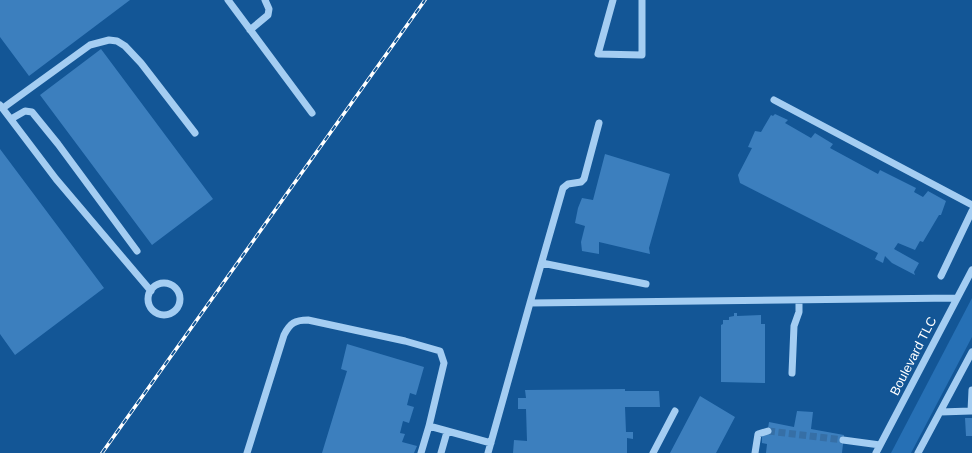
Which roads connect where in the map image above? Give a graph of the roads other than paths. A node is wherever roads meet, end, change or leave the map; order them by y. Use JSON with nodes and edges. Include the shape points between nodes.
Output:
{"nodes":[{"id":1,"x":228,"y":0,"type":"edge"},
{"id":2,"x":265,"y":0,"type":"edge"},
{"id":3,"x":613,"y":0,"type":"edge"},
{"id":4,"x":642,"y":0,"type":"edge"},
{"id":5,"x":250,"y":30,"type":"junction"},
{"id":6,"x":774,"y":100,"type":"dead end"},
{"id":7,"x":1,"y":107,"type":"edge"},
{"id":8,"x":312,"y":113,"type":"dead end"},
{"id":9,"x":11,"y":119,"type":"junction"},
{"id":10,"x":599,"y":123,"type":"dead end"},
{"id":11,"x":195,"y":134,"type":"dead end"},
{"id":12,"x":972,"y":205,"type":"edge"},
{"id":13,"x":972,"y":211,"type":"edge"},
{"id":14,"x":138,"y":251,"type":"dead end"},
{"id":15,"x":542,"y":263,"type":"junction"},
{"id":16,"x":972,"y":270,"type":"edge"},
{"id":17,"x":941,"y":276,"type":"dead end"},
{"id":18,"x":646,"y":284,"type":"dead end"},
{"id":19,"x":150,"y":291,"type":"junction"},
{"id":20,"x":956,"y":298,"type":"junction"},
{"id":21,"x":799,"y":300,"type":"junction"},
{"id":22,"x":530,"y":303,"type":"junction"},
{"id":23,"x":972,"y":352,"type":"edge"},
{"id":24,"x":792,"y":373,"type":"dead end"},
{"id":25,"x":972,"y":390,"type":"edge"},
{"id":26,"x":675,"y":411,"type":"dead end"},
{"id":27,"x":940,"y":412,"type":"junction"},
{"id":28,"x":429,"y":426,"type":"junction"},
{"id":29,"x":768,"y":431,"type":"dead end"},
{"id":30,"x":447,"y":432,"type":"junction"},
{"id":31,"x":843,"y":440,"type":"tunnel mouth"},
{"id":32,"x":491,"y":443,"type":"junction"},
{"id":33,"x":880,"y":445,"type":"junction"},
{"id":34,"x":247,"y":453,"type":"edge"},
{"id":35,"x":421,"y":453,"type":"edge"},
{"id":36,"x":441,"y":453,"type":"edge"},
{"id":37,"x":488,"y":453,"type":"edge"},
{"id":38,"x":653,"y":453,"type":"edge"},
{"id":39,"x":755,"y":453,"type":"edge"},
{"id":40,"x":876,"y":453,"type":"edge"},
{"id":41,"x":918,"y":453,"type":"edge"}],
"edges":[{"from":1,"to":5,"type":"street"},
{"from":2,"to":5,"type":"street","via":[[269,9],[268,15]]},
{"from":3,"to":4,"type":"street","via":[[598,54],[642,55]]},
{"from":5,"to":8,"type":"street"},
{"from":6,"to":12,"type":"street"},
{"from":7,"to":9,"type":"street"},
{"from":7,"to":11,"type":"street","via":[[90,45],[109,40],[117,41],[141,63]]},
{"from":9,"to":14,"type":"street","via":[[25,110],[32,112]]},
{"from":9,"to":19,"type":"street","via":[[56,179]]},
{"from":10,"to":15,"type":"street","via":[[584,179],[563,188]]},
{"from":13,"to":17,"type":"street"},
{"from":15,"to":18,"type":"street"},
{"from":15,"to":22,"type":"street"},
{"from":16,"to":20,"type":"street","name":"Boulevard TLC"},
{"from":19,"to":19,"type":"street","via":[[149,304],[156,312],[166,315],[178,305],[179,295],[173,286],[159,284]]},
{"from":20,"to":21,"type":"street"},
{"from":20,"to":33,"type":"street","name":"Boulevard TLC"},
{"from":21,"to":22,"type":"street"},
{"from":21,"to":24,"type":"street","via":[[799,312],[794,326]]},
{"from":22,"to":32,"type":"street"},
{"from":23,"to":27,"type":"street"},
{"from":25,"to":27,"type":"street","via":[[971,411]]},
{"from":26,"to":38,"type":"street"},
{"from":27,"to":41,"type":"street"},
{"from":28,"to":30,"type":"street"},
{"from":28,"to":34,"type":"street","via":[[444,363],[440,351],[405,341],[299,320],[293,321],[284,335]]},
{"from":28,"to":35,"type":"street"},
{"from":29,"to":39,"type":"street","via":[[758,434]]},
{"from":30,"to":32,"type":"street"},
{"from":30,"to":36,"type":"street"},
{"from":31,"to":33,"type":"street"},
{"from":32,"to":37,"type":"street"},
{"from":33,"to":40,"type":"street","name":"Boulevard TLC"}]}
